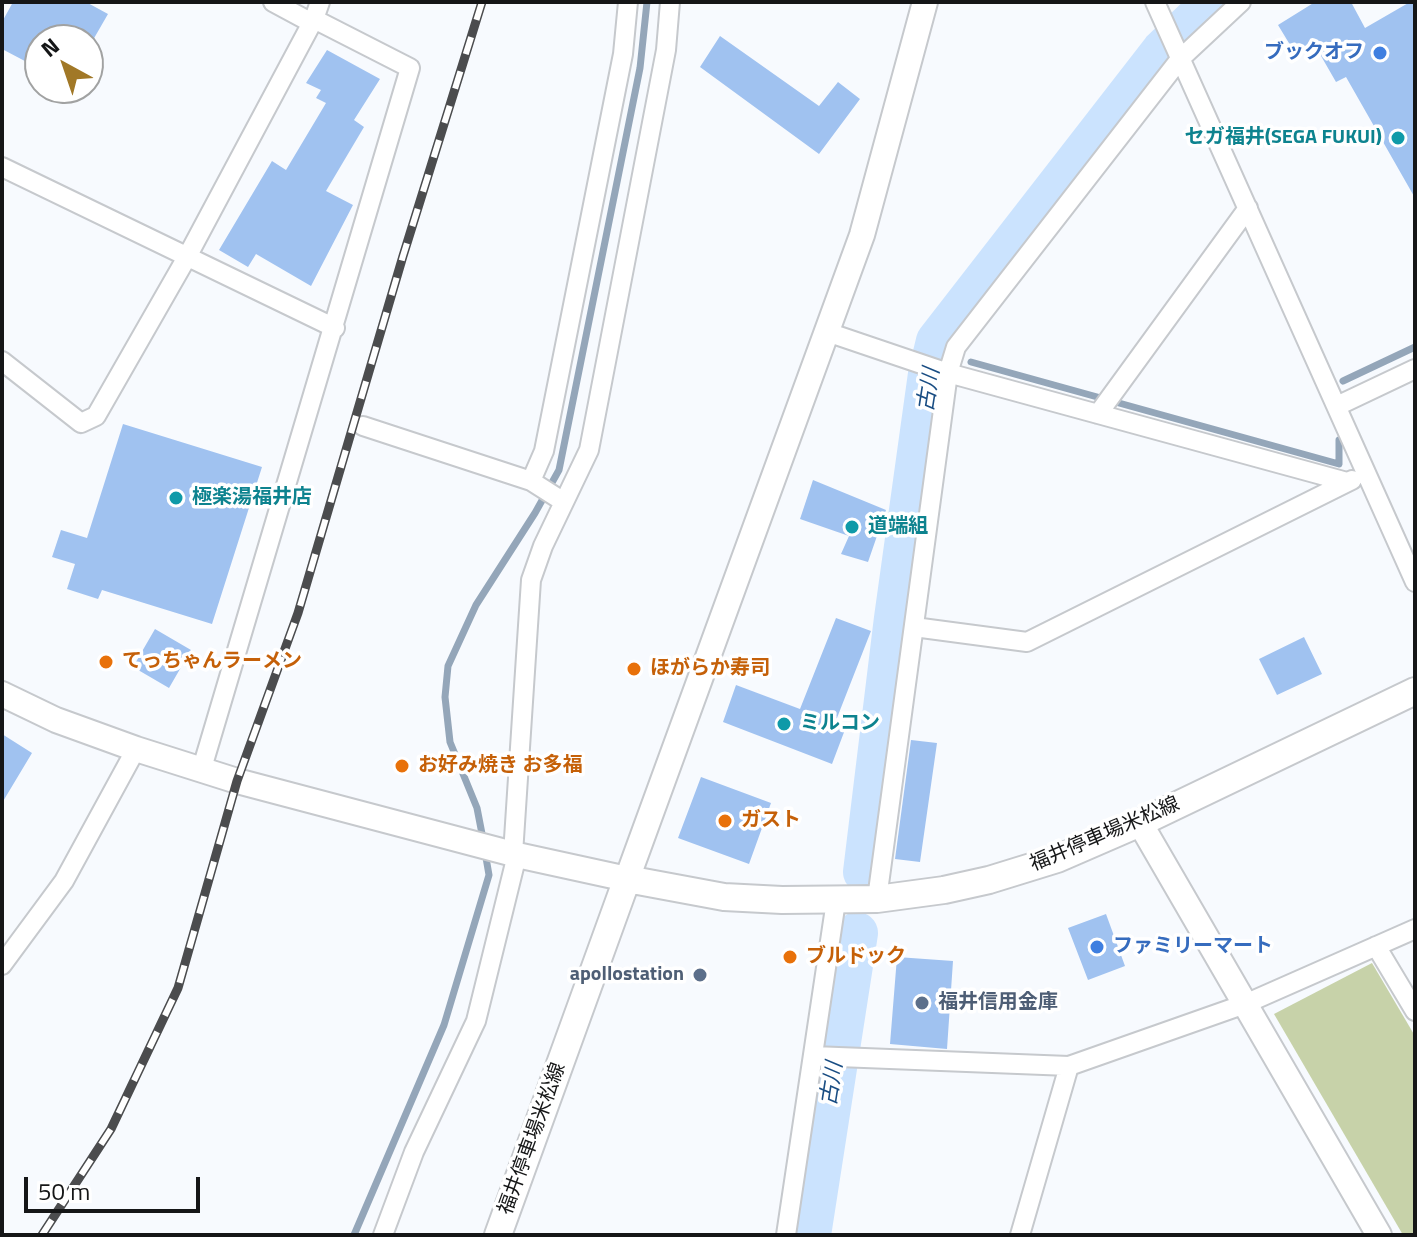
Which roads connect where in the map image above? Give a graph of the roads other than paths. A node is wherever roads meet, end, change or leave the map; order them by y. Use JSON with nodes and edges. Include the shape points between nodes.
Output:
{"nodes":[{"id":1,"x":273,"y":2,"type":"edge"},
{"id":2,"x":628,"y":2,"type":"edge"},
{"id":3,"x":670,"y":2,"type":"edge"},
{"id":4,"x":925,"y":2,"type":"edge"},
{"id":5,"x":1155,"y":2,"type":"edge"},
{"id":6,"x":1241,"y":2,"type":"edge"},
{"id":7,"x":315,"y":15,"type":"edge"},
{"id":8,"x":1180,"y":59,"type":"junction"},
{"id":9,"x":2,"y":167,"type":"edge"},
{"id":10,"x":1248,"y":208,"type":"junction"},
{"id":11,"x":187,"y":257,"type":"junction"},
{"id":12,"x":335,"y":328,"type":"junction"},
{"id":13,"x":827,"y":332,"type":"junction"},
{"id":14,"x":2,"y":361,"type":"edge"},
{"id":15,"x":1415,"y":369,"type":"edge"},
{"id":16,"x":948,"y":373,"type":"junction"},
{"id":17,"x":1337,"y":406,"type":"junction"},
{"id":18,"x":1098,"y":414,"type":"junction"},
{"id":19,"x":363,"y":426,"type":"dead end"},
{"id":20,"x":1367,"y":473,"type":"junction"},
{"id":21,"x":531,"y":481,"type":"junction"},
{"id":22,"x":1347,"y":482,"type":"junction"},
{"id":23,"x":564,"y":502,"type":"junction"},
{"id":24,"x":1415,"y":582,"type":"edge"},
{"id":25,"x":914,"y":627,"type":"junction"},
{"id":26,"x":1415,"y":691,"type":"edge"},
{"id":27,"x":2,"y":694,"type":"edge"},
{"id":28,"x":136,"y":749,"type":"junction"},
{"id":29,"x":202,"y":768,"type":"junction"},
{"id":30,"x":1140,"y":823,"type":"junction"},
{"id":31,"x":515,"y":855,"type":"junction"},
{"id":32,"x":627,"y":879,"type":"junction"},
{"id":33,"x":877,"y":899,"type":"junction"},
{"id":34,"x":836,"y":901,"type":"junction"},
{"id":35,"x":1415,"y":929,"type":"edge"},
{"id":36,"x":1376,"y":946,"type":"junction"},
{"id":37,"x":2,"y":965,"type":"edge"},
{"id":38,"x":1245,"y":1004,"type":"junction"},
{"id":39,"x":1415,"y":1011,"type":"edge"},
{"id":40,"x":813,"y":1056,"type":"junction"},
{"id":41,"x":1069,"y":1066,"type":"junction"},
{"id":42,"x":383,"y":1235,"type":"edge"},
{"id":43,"x":498,"y":1235,"type":"edge"},
{"id":44,"x":786,"y":1235,"type":"edge"},
{"id":45,"x":1020,"y":1235,"type":"edge"},
{"id":46,"x":1379,"y":1235,"type":"edge"}],
"edges":[{"from":1,"to":7,"type":"street"},
{"from":2,"to":21,"type":"street","via":[[623,54],[544,451]]},
{"from":3,"to":23,"type":"street","via":[[666,50],[589,450]]},
{"from":4,"to":13,"type":"street","via":[[862,235]]},
{"from":5,"to":8,"type":"street"},
{"from":6,"to":8,"type":"street"},
{"from":7,"to":11,"type":"street"},
{"from":7,"to":12,"type":"street","via":[[410,68]]},
{"from":8,"to":10,"type":"street"},
{"from":8,"to":16,"type":"street","via":[[956,347]]},
{"from":9,"to":11,"type":"street"},
{"from":10,"to":17,"type":"street"},
{"from":10,"to":18,"type":"street"},
{"from":11,"to":12,"type":"street"},
{"from":11,"to":14,"type":"street","via":[[96,416],[81,423]]},
{"from":12,"to":29,"type":"street"},
{"from":13,"to":16,"type":"street"},
{"from":13,"to":32,"type":"street"},
{"from":15,"to":17,"type":"street"},
{"from":16,"to":18,"type":"street"},
{"from":16,"to":25,"type":"street"},
{"from":17,"to":20,"type":"street"},
{"from":18,"to":22,"type":"street"},
{"from":19,"to":21,"type":"street"},
{"from":20,"to":22,"type":"street"},
{"from":20,"to":24,"type":"street"},
{"from":21,"to":23,"type":"street"},
{"from":22,"to":25,"type":"street","via":[[1027,642]]},
{"from":23,"to":31,"type":"street","via":[[531,580]]},
{"from":25,"to":33,"type":"street"},
{"from":26,"to":30,"type":"main road","name":"福井停車場米松線"},
{"from":27,"to":28,"type":"street"},
{"from":28,"to":29,"type":"street"},
{"from":28,"to":37,"type":"street","via":[[64,881]]},
{"from":29,"to":31,"type":"street"},
{"from":30,"to":33,"type":"main road","name":"福井停車場米松線","via":[[1025,870],[944,890]]},
{"from":30,"to":38,"type":"street"},
{"from":31,"to":32,"type":"street"},
{"from":31,"to":42,"type":"street","via":[[476,1021],[414,1152]]},
{"from":32,"to":34,"type":"main road","name":"福井停車場米松線","via":[[724,897]]},
{"from":32,"to":43,"type":"main road","name":"福井停車場米松線"},
{"from":33,"to":34,"type":"main road","name":"福井停車場米松線"},
{"from":34,"to":40,"type":"street"},
{"from":35,"to":36,"type":"street"},
{"from":36,"to":38,"type":"street"},
{"from":36,"to":39,"type":"street"},
{"from":38,"to":41,"type":"street"},
{"from":38,"to":46,"type":"street"},
{"from":40,"to":41,"type":"street"},
{"from":40,"to":44,"type":"street"},
{"from":41,"to":45,"type":"street"}]}
